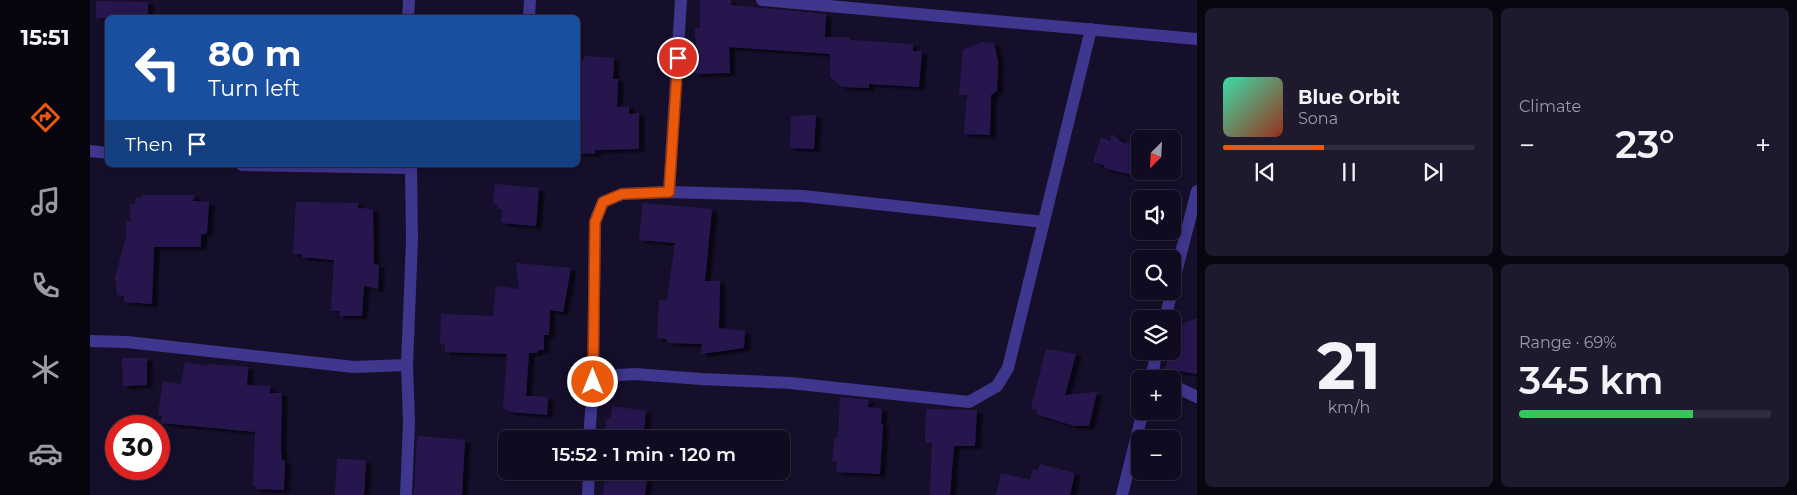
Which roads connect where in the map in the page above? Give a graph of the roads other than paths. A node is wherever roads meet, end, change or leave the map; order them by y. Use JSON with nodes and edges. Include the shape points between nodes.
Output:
{"nodes":[{"id":1,"x":409,"y":0,"type":"edge"},
{"id":2,"x":530,"y":0,"type":"edge"},
{"id":3,"x":681,"y":0,"type":"edge"},
{"id":4,"x":762,"y":0,"type":"edge"},
{"id":5,"x":408,"y":15,"type":"edge"},
{"id":6,"x":529,"y":15,"type":"edge"},
{"id":7,"x":1092,"y":29,"type":"junction"},
{"id":8,"x":1197,"y":39,"type":"edge"},
{"id":9,"x":90,"y":151,"type":"edge"},
{"id":10,"x":105,"y":153,"type":"edge"},
{"id":11,"x":411,"y":167,"type":"edge"},
{"id":12,"x":1197,"y":191,"type":"edge"},
{"id":13,"x":669,"y":192,"type":"junction"},
{"id":14,"x":1044,"y":222,"type":"junction"},
{"id":15,"x":1181,"y":254,"type":"edge"},
{"id":16,"x":90,"y":341,"type":"edge"},
{"id":17,"x":407,"y":365,"type":"junction"},
{"id":18,"x":593,"y":382,"type":"junction"},
{"id":19,"x":1181,"y":389,"type":"edge"},
{"id":20,"x":1197,"y":397,"type":"edge"},
{"id":21,"x":1141,"y":420,"type":"edge"},
{"id":22,"x":590,"y":430,"type":"edge"},
{"id":23,"x":589,"y":480,"type":"edge"},
{"id":24,"x":406,"y":495,"type":"edge"},
{"id":25,"x":588,"y":495,"type":"edge"},
{"id":26,"x":1122,"y":495,"type":"edge"}],
"edges":[{"from":1,"to":5,"type":"street"},
{"from":2,"to":6,"type":"street"},
{"from":3,"to":13,"type":"street"},
{"from":4,"to":7,"type":"street"},
{"from":7,"to":8,"type":"street"},
{"from":7,"to":14,"type":"street"},
{"from":9,"to":10,"type":"street"},
{"from":11,"to":17,"type":"street"},
{"from":12,"to":15,"type":"street"},
{"from":13,"to":14,"type":"street","via":[[803,196]]},
{"from":13,"to":18,"type":"street","via":[[622,194],[603,202],[595,222]]},
{"from":14,"to":18,"type":"street","via":[[1008,368],[997,386],[969,402],[790,383],[635,374],[604,376]]},
{"from":16,"to":17,"type":"street","via":[[127,342],[354,367]]},
{"from":17,"to":24,"type":"street","via":[[410,422]]},
{"from":18,"to":22,"type":"street"},
{"from":19,"to":20,"type":"street"},
{"from":21,"to":26,"type":"street"},
{"from":23,"to":25,"type":"street"}]}
